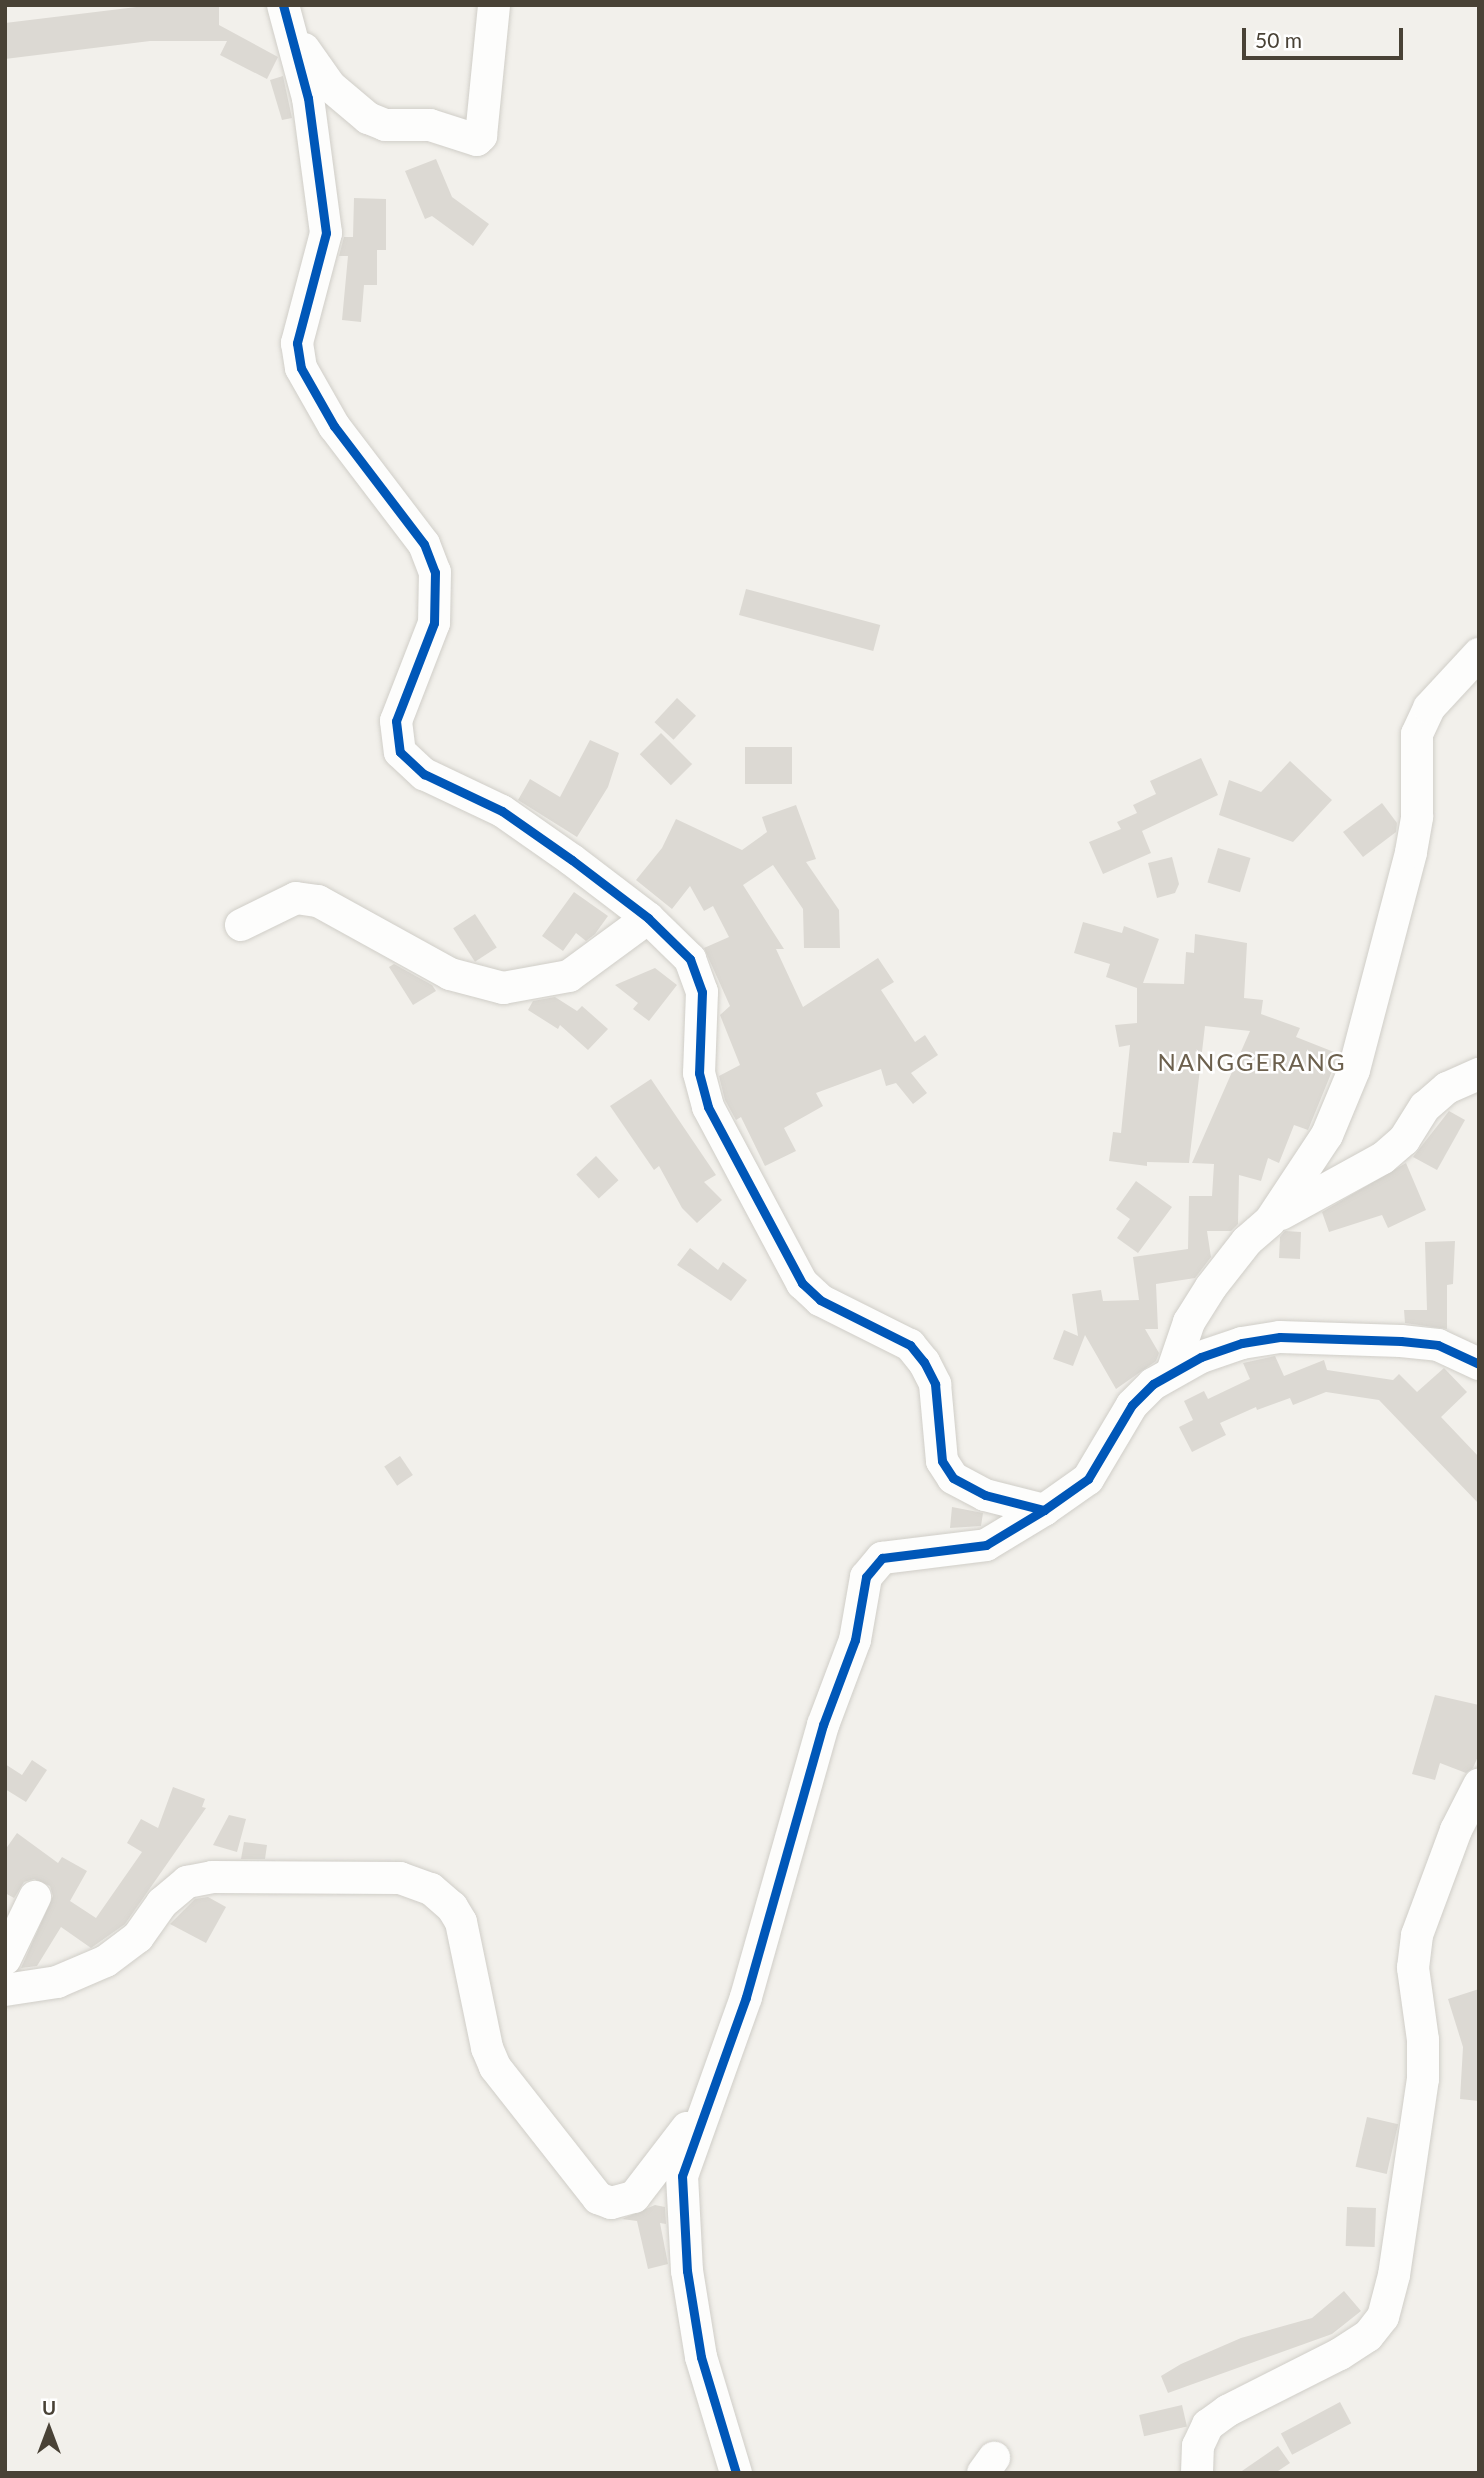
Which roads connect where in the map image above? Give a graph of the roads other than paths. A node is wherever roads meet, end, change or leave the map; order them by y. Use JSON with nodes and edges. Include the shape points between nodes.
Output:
{"nodes":[{"id":1,"x":283,"y":5,"type":"edge"},
{"id":2,"x":494,"y":5,"type":"edge"},
{"id":3,"x":295,"y":36,"type":"junction"},
{"id":4,"x":1479,"y":654,"type":"edge"},
{"id":5,"x":648,"y":918,"type":"junction"},
{"id":6,"x":241,"y":925,"type":"dead end"},
{"id":7,"x":1479,"y":1074,"type":"edge"},
{"id":8,"x":1270,"y":1221,"type":"junction"},
{"id":9,"x":1479,"y":1364,"type":"edge"},
{"id":10,"x":1172,"y":1372,"type":"junction"},
{"id":11,"x":1044,"y":1510,"type":"junction"},
{"id":12,"x":1479,"y":1785,"type":"edge"},
{"id":13,"x":35,"y":1897,"type":"dead end"},
{"id":14,"x":5,"y":1959,"type":"edge"},
{"id":15,"x":5,"y":1990,"type":"edge"},
{"id":16,"x":706,"y":2101,"type":"junction"},
{"id":17,"x":736,"y":2473,"type":"edge"},
{"id":18,"x":1197,"y":2473,"type":"edge"}],
"edges":[{"from":1,"to":3,"type":"street"},
{"from":2,"to":3,"type":"street","via":[[477,140],[430,125],[385,125],[368,118],[330,86]]},
{"from":3,"to":5,"type":"street","via":[[326,233],[297,343],[301,368],[334,426],[424,544],[435,572],[434,623],[396,720],[400,752],[424,774],[502,811]]},
{"from":4,"to":8,"type":"street","via":[[1421,720],[1411,852],[1354,1070],[1327,1135]]},
{"from":5,"to":6,"type":"street","via":[[569,976],[503,988],[450,974],[318,901],[296,898]]},
{"from":5,"to":11,"type":"street","via":[[690,959],[700,978],[701,1089],[802,1283],[820,1300],[910,1345],[924,1362],[935,1384],[942,1461],[953,1478],[985,1495]]},
{"from":7,"to":8,"type":"street","via":[[1447,1088],[1425,1107],[1404,1140],[1383,1158]]},
{"from":8,"to":10,"type":"street","via":[[1247,1241],[1211,1287],[1189,1322]]},
{"from":9,"to":10,"type":"street","via":[[1438,1345],[1280,1336],[1242,1343]]},
{"from":10,"to":11,"type":"street","via":[[1132,1405],[1088,1479]]},
{"from":11,"to":16,"type":"street","via":[[986,1545],[882,1558],[872,1564],[855,1640],[822,1725],[746,1997]]},
{"from":12,"to":18,"type":"street","via":[[1456,1830],[1417,1935],[1413,1968],[1423,2040],[1423,2080],[1394,2275],[1383,2317],[1368,2336],[1349,2348],[1208,2425],[1198,2446]]},
{"from":13,"to":14,"type":"street"},
{"from":15,"to":16,"type":"street","via":[[57,1982],[106,1961],[138,1937],[162,1903],[187,1882],[212,1877],[400,1878],[431,1889],[452,1906],[461,1922],[495,2067],[598,2197],[619,2203],[641,2191]]},
{"from":16,"to":17,"type":"street","via":[[682,2176],[682,2216],[701,2357]]}]}
